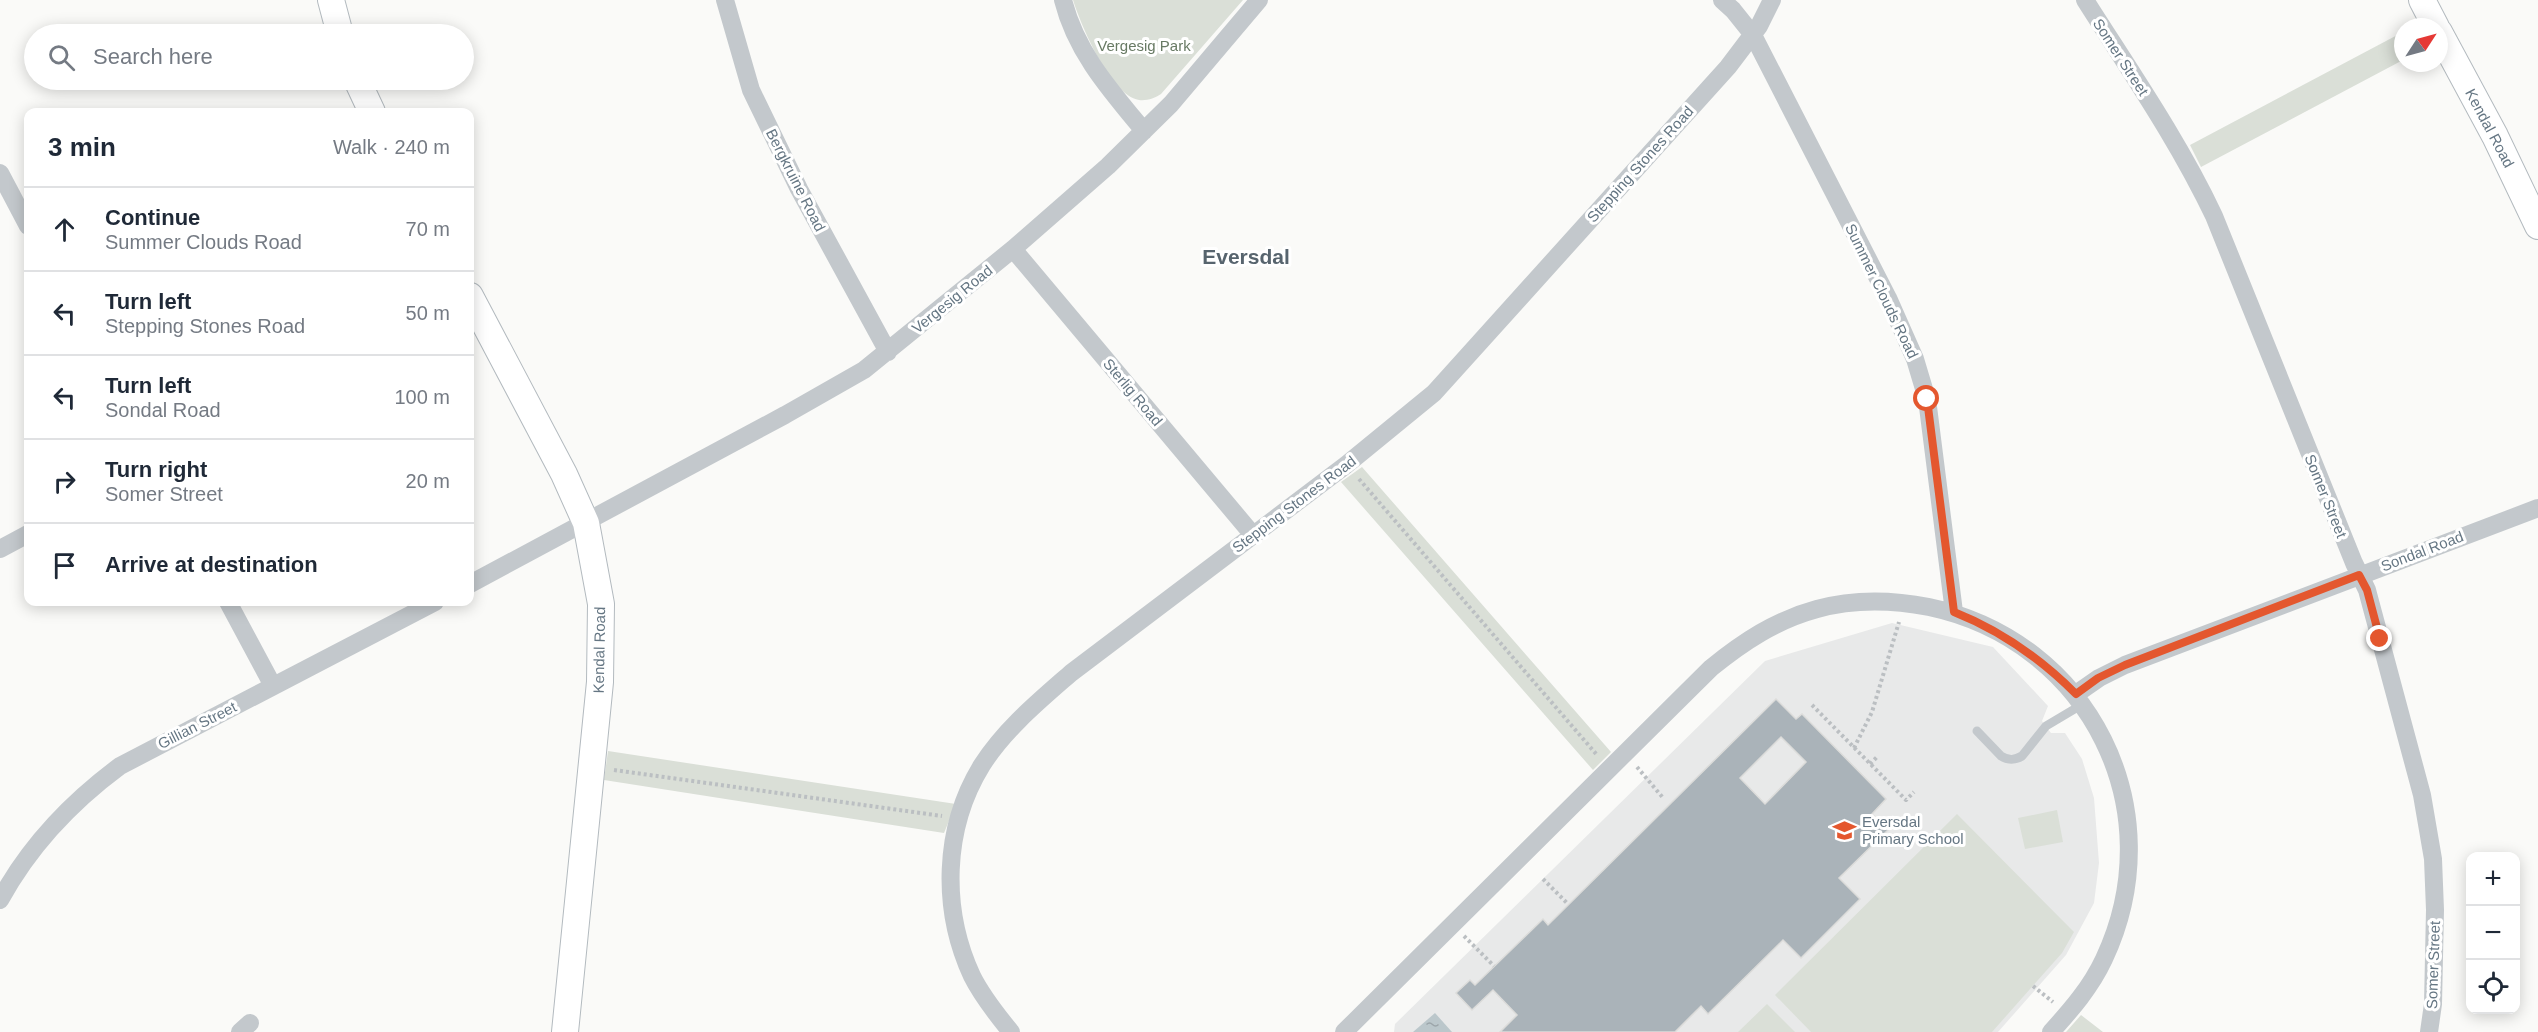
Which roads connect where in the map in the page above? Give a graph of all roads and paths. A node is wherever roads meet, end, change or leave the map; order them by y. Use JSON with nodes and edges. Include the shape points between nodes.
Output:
{"nodes":[{"id":1,"x":331,"y":0,"type":"edge"},
{"id":2,"x":725,"y":0,"type":"edge"},
{"id":3,"x":1063,"y":0,"type":"edge"},
{"id":4,"x":1259,"y":0,"type":"edge"},
{"id":5,"x":1722,"y":0,"type":"edge"},
{"id":6,"x":1772,"y":0,"type":"edge"},
{"id":7,"x":2085,"y":0,"type":"edge"},
{"id":8,"x":2422,"y":0,"type":"edge"},
{"id":9,"x":2431,"y":18,"type":"edge"},
{"id":10,"x":337,"y":24,"type":"edge"},
{"id":11,"x":1753,"y":36,"type":"junction"},
{"id":12,"x":2448,"y":49,"type":"edge"},
{"id":13,"x":362,"y":90,"type":"edge"},
{"id":14,"x":370,"y":108,"type":"edge"},
{"id":15,"x":1144,"y":131,"type":"junction"},
{"id":16,"x":0,"y":173,"type":"edge"},
{"id":17,"x":24,"y":218,"type":"edge"},
{"id":18,"x":2538,"y":226,"type":"edge"},
{"id":19,"x":1013,"y":249,"type":"junction"},
{"id":20,"x":474,"y":304,"type":"edge"},
{"id":21,"x":888,"y":352,"type":"junction"},
{"id":22,"x":1346,"y":465,"type":"junction"},
{"id":23,"x":2538,"y":508,"type":"edge"},
{"id":24,"x":586,"y":523,"type":"junction"},
{"id":25,"x":1253,"y":535,"type":"junction"},
{"id":26,"x":24,"y":536,"type":"edge"},
{"id":27,"x":0,"y":549,"type":"edge"},
{"id":28,"x":2359,"y":575,"type":"junction"},
{"id":29,"x":474,"y":582,"type":"edge"},
{"id":30,"x":1904,"y":603,"type":"junction"},
{"id":31,"x":230,"y":606,"type":"edge"},
{"id":32,"x":427,"y":606,"type":"edge"},
{"id":33,"x":1954,"y":612,"type":"junction"},
{"id":34,"x":273,"y":686,"type":"junction"},
{"id":35,"x":2080,"y":699,"type":"junction"},
{"id":36,"x":1812,"y":705,"type":"dead end"},
{"id":37,"x":1977,"y":731,"type":"dead end"},
{"id":38,"x":1854,"y":748,"type":"junction"},
{"id":39,"x":1605,"y":755,"type":"dead end"},
{"id":40,"x":1878,"y":756,"type":"dead end"},
{"id":41,"x":1633,"y":762,"type":"dead end"},
{"id":42,"x":1870,"y":764,"type":"junction"},
{"id":43,"x":592,"y":767,"type":"junction"},
{"id":44,"x":1914,"y":792,"type":"dead end"},
{"id":45,"x":1664,"y":799,"type":"dead end"},
{"id":46,"x":958,"y":818,"type":"junction"},
{"id":47,"x":1543,"y":879,"type":"dead end"},
{"id":48,"x":0,"y":900,"type":"edge"},
{"id":49,"x":1568,"y":904,"type":"dead end"},
{"id":50,"x":1453,"y":925,"type":"junction"},
{"id":51,"x":1494,"y":966,"type":"dead end"},
{"id":52,"x":2033,"y":986,"type":"dead end"},
{"id":53,"x":2046,"y":997,"type":"dead end"},
{"id":54,"x":565,"y":1032,"type":"edge"},
{"id":55,"x":1011,"y":1032,"type":"edge"},
{"id":56,"x":1344,"y":1032,"type":"edge"},
{"id":57,"x":2050,"y":1032,"type":"edge"},
{"id":58,"x":2428,"y":1032,"type":"edge"}],
"edges":[{"from":1,"to":10,"type":"street"},
{"from":2,"to":21,"type":"street","name":"Bergkruine Road","via":[[751,90],[799,189]]},
{"from":3,"to":15,"type":"street","via":[[1079,46],[1100,79]]},
{"from":4,"to":15,"type":"street","name":"Vergesig Road"},
{"from":5,"to":11,"type":"street","name":"Summer Clouds Road"},
{"from":6,"to":11,"type":"street","name":"Stepping Stones Road"},
{"from":7,"to":28,"type":"street","name":"Somer Street","via":[[2196,178]]},
{"from":8,"to":9,"type":"street"},
{"from":11,"to":22,"type":"street","name":"Stepping Stones Road","via":[[1457,369],[1434,393]]},
{"from":11,"to":33,"type":"street","name":"Summer Clouds Road","via":[[1916,359],[1927,399]]},
{"from":12,"to":18,"type":"street","name":"Kendal Road"},
{"from":13,"to":14,"type":"street"},
{"from":15,"to":19,"type":"street","name":"Vergesig Road"},
{"from":16,"to":17,"type":"street"},
{"from":19,"to":21,"type":"street","name":"Vergesig Road"},
{"from":19,"to":25,"type":"street","name":"Sterlig Road"},
{"from":20,"to":24,"type":"street","name":"Kendal Road"},
{"from":21,"to":24,"type":"street","name":"Vergesig Road","via":[[837,387]]},
{"from":22,"to":25,"type":"street","name":"Stepping Stones Road"},
{"from":22,"to":39,"type":"path","via":[[1600,758]]},
{"from":23,"to":28,"type":"street","name":"Sondal Road"},
{"from":24,"to":29,"type":"street"},
{"from":24,"to":43,"type":"street","name":"Kendal Road","via":[[601,604],[602,639]]},
{"from":25,"to":46,"type":"street","name":"Stepping Stones Road","via":[[1034,705],[983,764]]},
{"from":26,"to":27,"type":"street"},
{"from":28,"to":35,"type":"street","name":"Sondal Road","via":[[2125,665],[2098,678]]},
{"from":28,"to":58,"type":"street","name":"Somer Street","via":[[2367,590],[2422,795],[2433,860],[2433,1004]]},
{"from":30,"to":33,"type":"street"},
{"from":30,"to":38,"type":"path","via":[[1872,712]]},
{"from":30,"to":50,"type":"street","via":[[1855,602],[1818,609],[1790,618],[1738,646],[1711,668]]},
{"from":31,"to":34,"type":"street"},
{"from":32,"to":34,"type":"street","name":"Gillian Street"},
{"from":33,"to":35,"type":"street","via":[[2002,634],[2040,659]]},
{"from":34,"to":48,"type":"street","name":"Gillian Street","via":[[139,756],[88,790],[31,850]]},
{"from":35,"to":37,"type":"lane","via":[[2046,726],[2017,759],[2001,756]]},
{"from":35,"to":57,"type":"street","via":[[2106,747],[2122,794],[2129,841],[2127,883],[2103,961],[2076,1003]]},
{"from":36,"to":38,"type":"path"},
{"from":38,"to":42,"type":"path"},
{"from":40,"to":42,"type":"path"},
{"from":41,"to":45,"type":"path"},
{"from":42,"to":44,"type":"path","via":[[1906,800]]},
{"from":43,"to":46,"type":"path"},
{"from":43,"to":54,"type":"street","name":"Kendal Road"},
{"from":46,"to":55,"type":"street","name":"Stepping Stones Road","via":[[951,862],[951,900],[958,939],[973,976]]},
{"from":47,"to":49,"type":"path"},
{"from":50,"to":51,"type":"path"},
{"from":50,"to":56,"type":"street"},
{"from":52,"to":53,"type":"path"}]}
